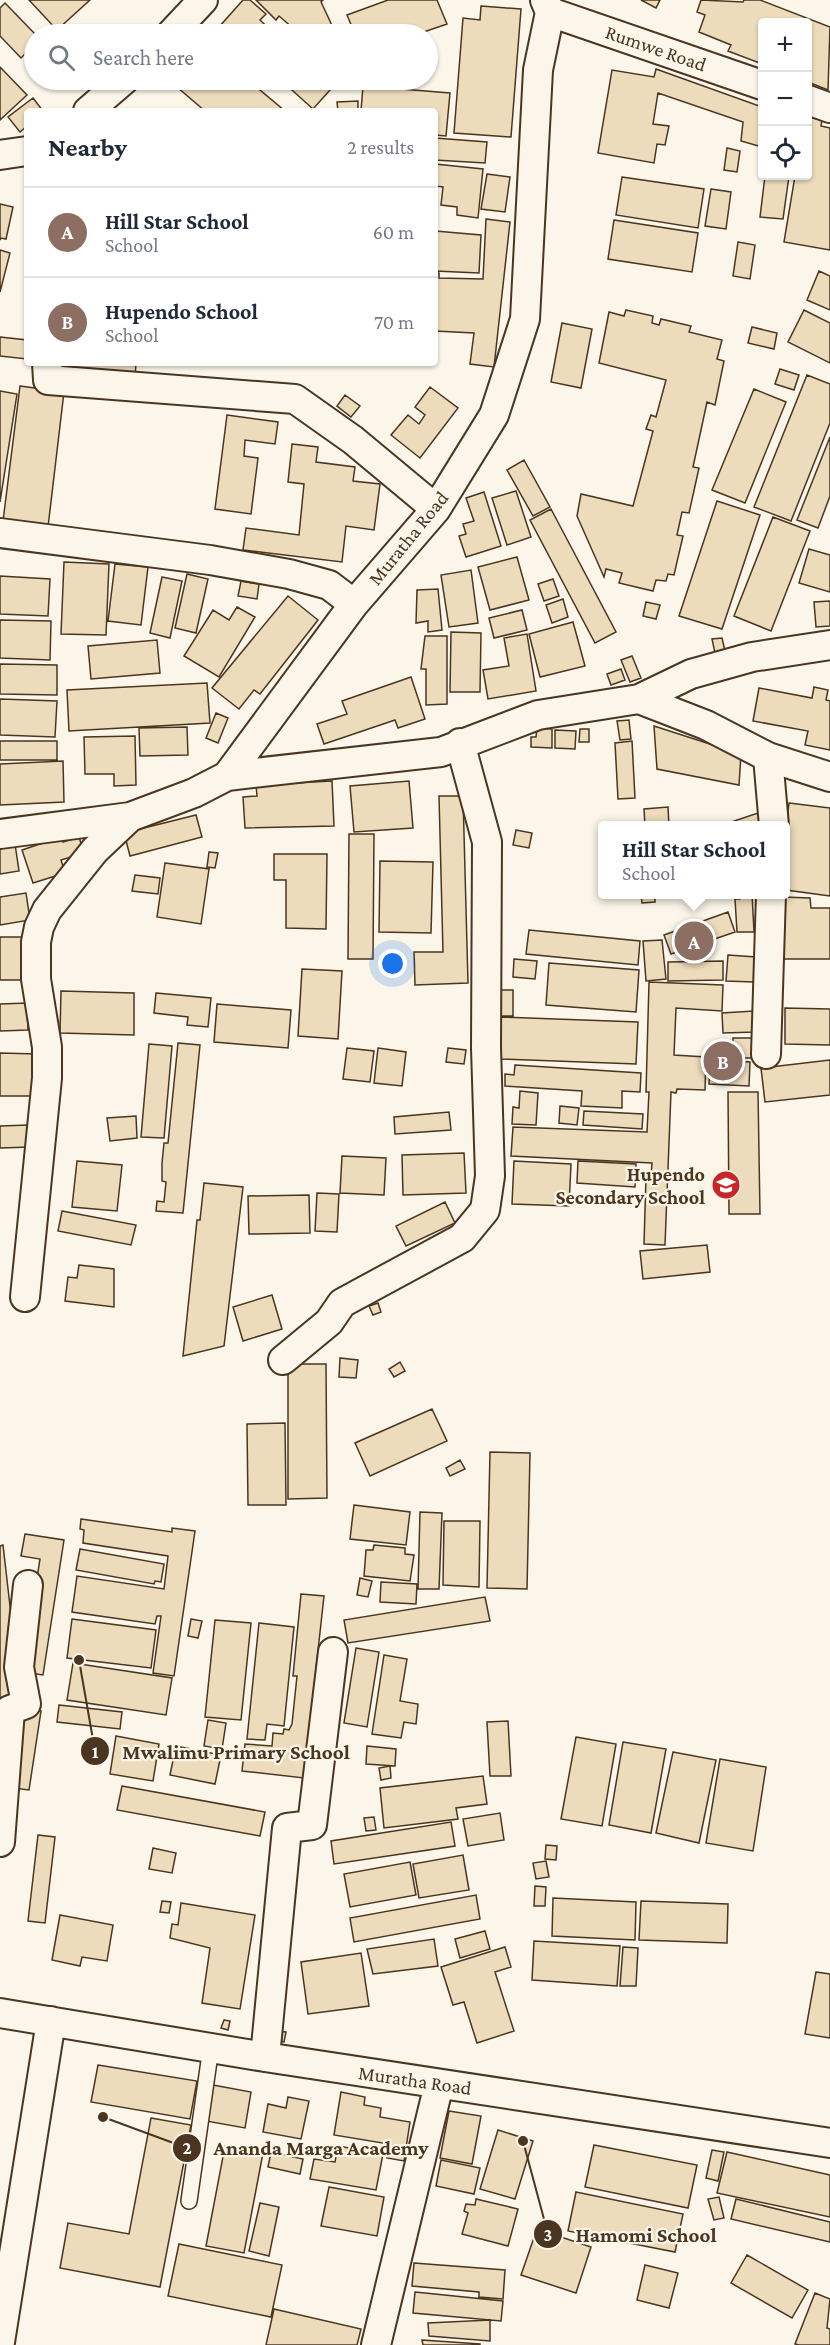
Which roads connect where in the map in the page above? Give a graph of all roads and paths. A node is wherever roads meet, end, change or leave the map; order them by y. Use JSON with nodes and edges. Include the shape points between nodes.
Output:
{"nodes":[{"id":1,"x":202,"y":0,"type":"edge"},
{"id":2,"x":548,"y":6,"type":"edge"},
{"id":3,"x":180,"y":24,"type":"edge"},
{"id":4,"x":758,"y":84,"type":"edge"},
{"id":5,"x":112,"y":90,"type":"edge"},
{"id":6,"x":812,"y":102,"type":"edge"},
{"id":7,"x":91,"y":108,"type":"edge"},
{"id":8,"x":830,"y":108,"type":"edge"},
{"id":9,"x":24,"y":151,"type":"edge"},
{"id":10,"x":0,"y":155,"type":"edge"},
{"id":11,"x":46,"y":366,"type":"edge"},
{"id":12,"x":436,"y":509,"type":"junction"},
{"id":13,"x":0,"y":533,"type":"edge"},
{"id":14,"x":354,"y":604,"type":"junction"},
{"id":15,"x":830,"y":645,"type":"edge"},
{"id":16,"x":639,"y":699,"type":"junction"},
{"id":17,"x":460,"y":743,"type":"junction"},
{"id":18,"x":768,"y":757,"type":"junction"},
{"id":19,"x":227,"y":776,"type":"junction"},
{"id":20,"x":830,"y":777,"type":"edge"},
{"id":21,"x":130,"y":817,"type":"junction"},
{"id":22,"x":774,"y":821,"type":"edge"},
{"id":23,"x":0,"y":834,"type":"edge"},
{"id":24,"x":771,"y":899,"type":"edge"},
{"id":25,"x":766,"y":1054,"type":"dead end"},
{"id":26,"x":25,"y":1297,"type":"dead end"},
{"id":27,"x":283,"y":1360,"type":"dead end"},
{"id":28,"x":28,"y":1584,"type":"dead end"},
{"id":29,"x":333,"y":1652,"type":"dead end"},
{"id":30,"x":0,"y":1842,"type":"edge"},
{"id":31,"x":0,"y":2013,"type":"edge"},
{"id":32,"x":51,"y":2020,"type":"junction"},
{"id":33,"x":212,"y":2047,"type":"junction"},
{"id":34,"x":265,"y":2057,"type":"junction"},
{"id":35,"x":439,"y":2084,"type":"junction"},
{"id":36,"x":830,"y":2143,"type":"edge"},
{"id":37,"x":189,"y":2201,"type":"dead end"},
{"id":38,"x":0,"y":2342,"type":"edge"},
{"id":39,"x":376,"y":2345,"type":"edge"}],
"edges":[{"from":1,"to":3,"type":"street"},
{"from":2,"to":4,"type":"street","name":"Rumwe Road"},
{"from":2,"to":12,"type":"street","name":"Muratha Road","via":[[538,70],[525,319],[494,415]]},
{"from":5,"to":7,"type":"street"},
{"from":6,"to":8,"type":"street"},
{"from":9,"to":10,"type":"street"},
{"from":11,"to":12,"type":"street","via":[[48,380],[296,399]]},
{"from":12,"to":14,"type":"street","name":"Muratha Road"},
{"from":13,"to":14,"type":"street","via":[[289,574],[329,585]]},
{"from":14,"to":19,"type":"street","name":"Muratha Road"},
{"from":15,"to":16,"type":"street","via":[[752,657],[691,674]]},
{"from":16,"to":17,"type":"street","via":[[538,716]]},
{"from":16,"to":18,"type":"street","via":[[706,725]]},
{"from":17,"to":19,"type":"street","via":[[441,752]]},
{"from":17,"to":27,"type":"street","via":[[487,842],[490,1176],[485,1210],[462,1238],[342,1303],[329,1322]]},
{"from":18,"to":20,"type":"street"},
{"from":18,"to":22,"type":"street"},
{"from":19,"to":21,"type":"street","name":"Muratha Road"},
{"from":21,"to":23,"type":"street","name":"Muratha Road"},
{"from":21,"to":26,"type":"street","via":[[95,850],[47,910],[36,942],[36,980],[47,1047],[47,1078]]},
{"from":24,"to":25,"type":"street"},
{"from":28,"to":30,"type":"street","via":[[19,1667],[26,1704],[10,1710]]},
{"from":29,"to":34,"type":"street","via":[[312,1825],[287,1828]]},
{"from":31,"to":32,"type":"street","name":"Muratha Road"},
{"from":32,"to":33,"type":"street","name":"Muratha Road"},
{"from":32,"to":38,"type":"street"},
{"from":33,"to":34,"type":"street","name":"Muratha Road"},
{"from":33,"to":37,"type":"lane"},
{"from":34,"to":35,"type":"street","name":"Muratha Road"},
{"from":35,"to":36,"type":"street","name":"Muratha Road"},
{"from":35,"to":39,"type":"street"}]}
